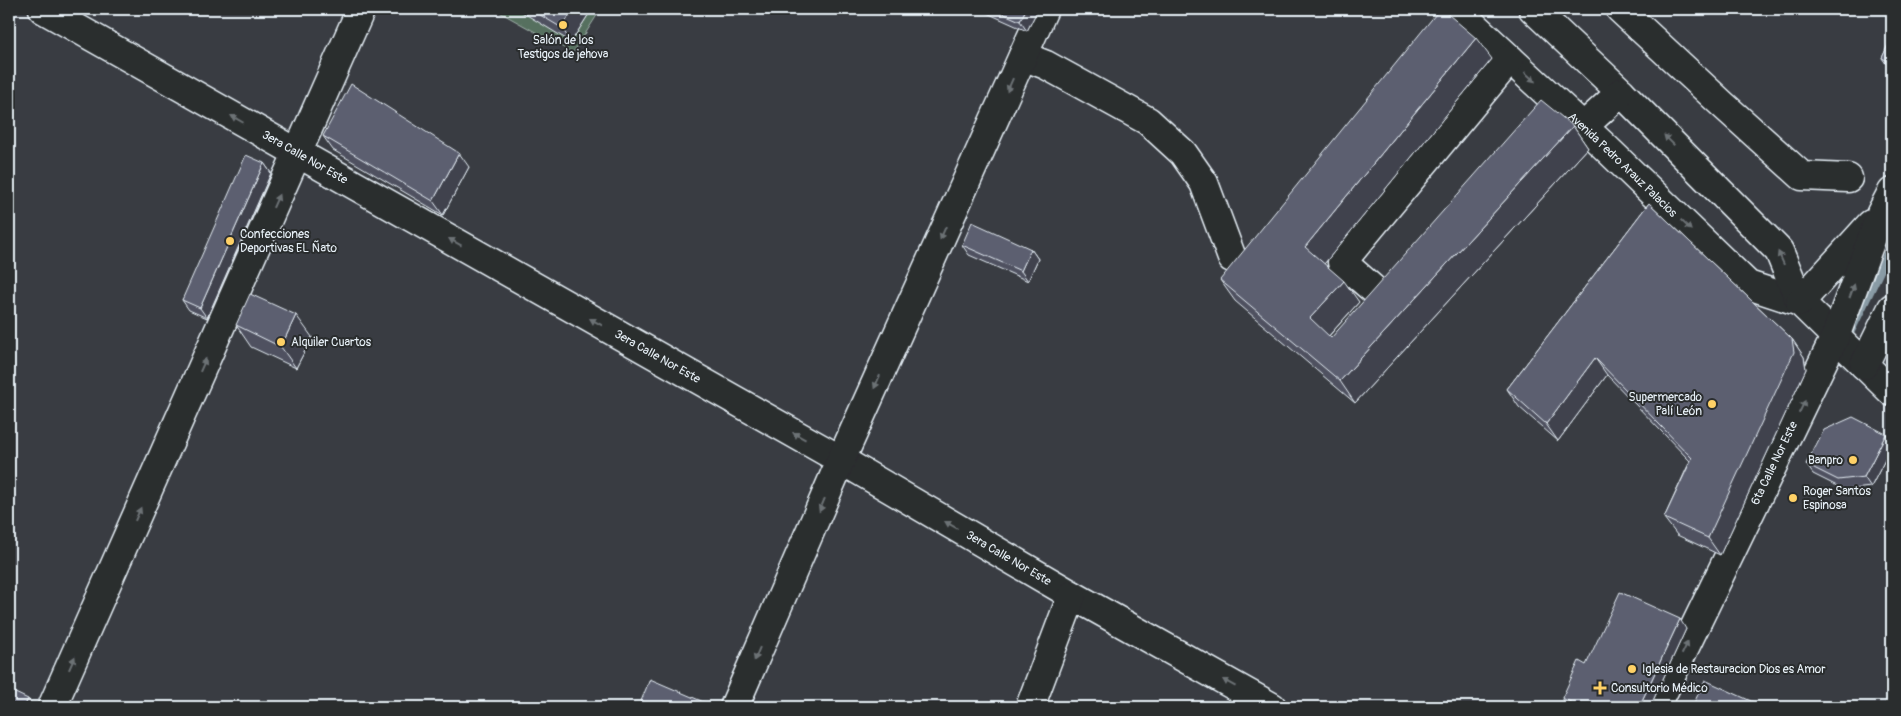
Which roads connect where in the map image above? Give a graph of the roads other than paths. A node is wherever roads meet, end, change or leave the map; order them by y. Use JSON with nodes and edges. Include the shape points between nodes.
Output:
{"nodes":[{"id":1,"x":43,"y":9,"type":"edge"},
{"id":2,"x":361,"y":9,"type":"edge"},
{"id":3,"x":1044,"y":9,"type":"edge"},
{"id":4,"x":1456,"y":9,"type":"edge"},
{"id":5,"x":1534,"y":9,"type":"edge"},
{"id":6,"x":1620,"y":9,"type":"edge"},
{"id":7,"x":1023,"y":56,"type":"junction"},
{"id":8,"x":1510,"y":59,"type":"junction"},
{"id":9,"x":1621,"y":92,"type":"junction"},
{"id":10,"x":1583,"y":126,"type":"junction"},
{"id":11,"x":297,"y":154,"type":"junction"},
{"id":12,"x":1848,"y":178,"type":"dead end"},
{"id":13,"x":1887,"y":202,"type":"edge"},
{"id":14,"x":1232,"y":258,"type":"dead end"},
{"id":15,"x":1800,"y":302,"type":"junction"},
{"id":16,"x":1892,"y":308,"type":"edge"},
{"id":17,"x":1363,"y":317,"type":"edge"},
{"id":18,"x":1835,"y":337,"type":"junction"},
{"id":19,"x":1864,"y":366,"type":"junction"},
{"id":20,"x":1892,"y":392,"type":"edge"},
{"id":21,"x":841,"y":460,"type":"junction"},
{"id":22,"x":1072,"y":595,"type":"junction"},
{"id":23,"x":52,"y":707,"type":"edge"},
{"id":24,"x":734,"y":707,"type":"edge"},
{"id":25,"x":1030,"y":707,"type":"edge"},
{"id":26,"x":1272,"y":707,"type":"edge"},
{"id":27,"x":1656,"y":707,"type":"edge"}],
"edges":[{"from":11,"to":1,"type":"street","name":"3era Calle Nor Este","one_way":true},
{"from":2,"to":11,"type":"street"},
{"from":3,"to":7,"type":"street"},
{"from":4,"to":8,"type":"street","name":"Avenida Pedro Arauz Palacios"},
{"from":5,"to":9,"type":"street","name":"Avenida Pedro Arauz Palacios"},
{"from":6,"to":12,"type":"street","via":[[1802,176]]},
{"from":7,"to":14,"type":"street","via":[[1046,65],[1148,121],[1183,153],[1204,183]]},
{"from":7,"to":21,"type":"street","one_way":true},
{"from":8,"to":10,"type":"street","name":"Avenida Pedro Arauz Palacios","one_way":true,"via":[[1541,104]]},
{"from":8,"to":17,"type":"street","via":[[1342,262],[1388,288]]},
{"from":9,"to":10,"type":"street"},
{"from":15,"to":9,"type":"street","name":"Avenida Pedro Arauz Palacios","one_way":true,"via":[[1779,251]]},
{"from":10,"to":15,"type":"street","name":"Avenida Pedro Arauz Palacios","one_way":true,"via":[[1748,285]]},
{"from":21,"to":11,"type":"street","name":"3era Calle Nor Este","one_way":true},
{"from":23,"to":11,"type":"street","one_way":true},
{"from":13,"to":15,"type":"street","name":"6ta Calle Nor Este"},
{"from":18,"to":13,"type":"street","name":"6ta Calle Nor Este","one_way":true},
{"from":15,"to":18,"type":"street","name":"Avenida Pedro Arauz Palacios"},
{"from":16,"to":19,"type":"street"},
{"from":18,"to":19,"type":"street","name":"Avenida Pedro Arauz Palacios"},
{"from":27,"to":18,"type":"street","name":"6ta Calle Nor Este","one_way":true},
{"from":19,"to":20,"type":"street","name":"Avenida Pedro Arauz Palacios"},
{"from":22,"to":21,"type":"street","name":"3era Calle Nor Este","one_way":true},
{"from":21,"to":24,"type":"street","one_way":true},
{"from":22,"to":25,"type":"street"},
{"from":26,"to":22,"type":"street","name":"3era Calle Nor Este","one_way":true}]}
